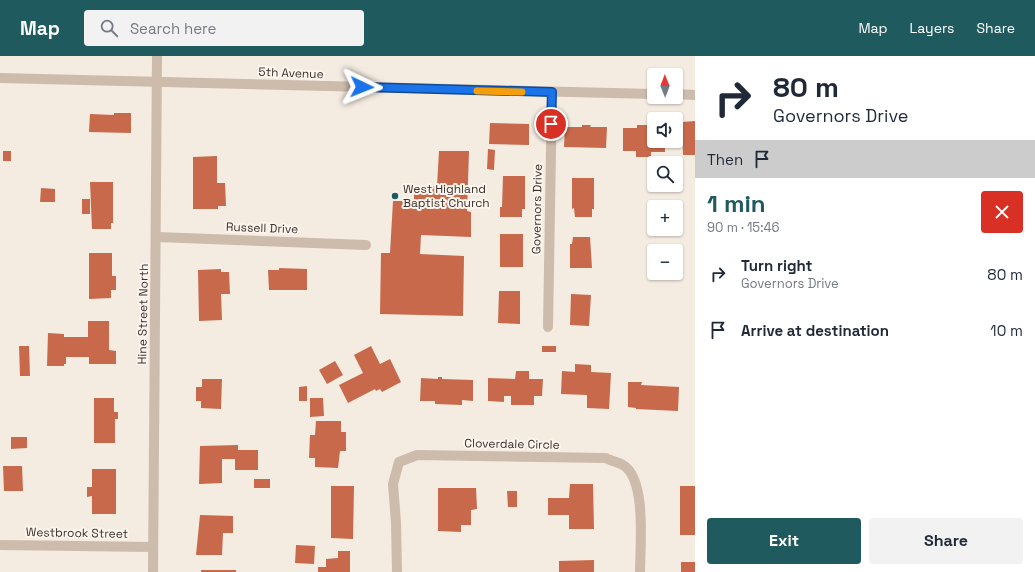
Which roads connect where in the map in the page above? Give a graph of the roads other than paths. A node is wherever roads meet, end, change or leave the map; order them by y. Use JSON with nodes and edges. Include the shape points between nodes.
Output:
{"nodes":[{"id":1,"x":157,"y":56,"type":"edge"},
{"id":2,"x":0,"y":78,"type":"edge"},
{"id":3,"x":157,"y":82,"type":"junction"},
{"id":4,"x":552,"y":92,"type":"junction"},
{"id":5,"x":647,"y":94,"type":"edge"},
{"id":6,"x":683,"y":94,"type":"edge"},
{"id":7,"x":695,"y":95,"type":"edge"},
{"id":8,"x":157,"y":237,"type":"junction"},
{"id":9,"x":366,"y":245,"type":"dead end"},
{"id":10,"x":548,"y":327,"type":"dead end"},
{"id":11,"x":0,"y":545,"type":"edge"},
{"id":12,"x":153,"y":547,"type":"junction"},
{"id":13,"x":153,"y":572,"type":"edge"},
{"id":14,"x":397,"y":572,"type":"edge"},
{"id":15,"x":640,"y":572,"type":"edge"}],
"edges":[{"from":1,"to":3,"type":"street","name":"Hine Street North"},
{"from":2,"to":3,"type":"street","name":"5th Avenue"},
{"from":3,"to":4,"type":"street","name":"5th Avenue"},
{"from":3,"to":8,"type":"street","name":"Hine Street North"},
{"from":4,"to":5,"type":"street","name":"5th Avenue"},
{"from":4,"to":10,"type":"street","name":"Governors Drive"},
{"from":6,"to":7,"type":"street"},
{"from":8,"to":9,"type":"street","name":"Russell Drive"},
{"from":8,"to":12,"type":"street","name":"Hine Street North"},
{"from":11,"to":12,"type":"street","name":"Westbrook Street"},
{"from":12,"to":13,"type":"street","name":"Hine Street North"},
{"from":14,"to":15,"type":"street","name":"Cloverdale Circle","via":[[393,484],[399,462],[417,455],[606,458],[624,465],[636,481],[641,517]]}]}
